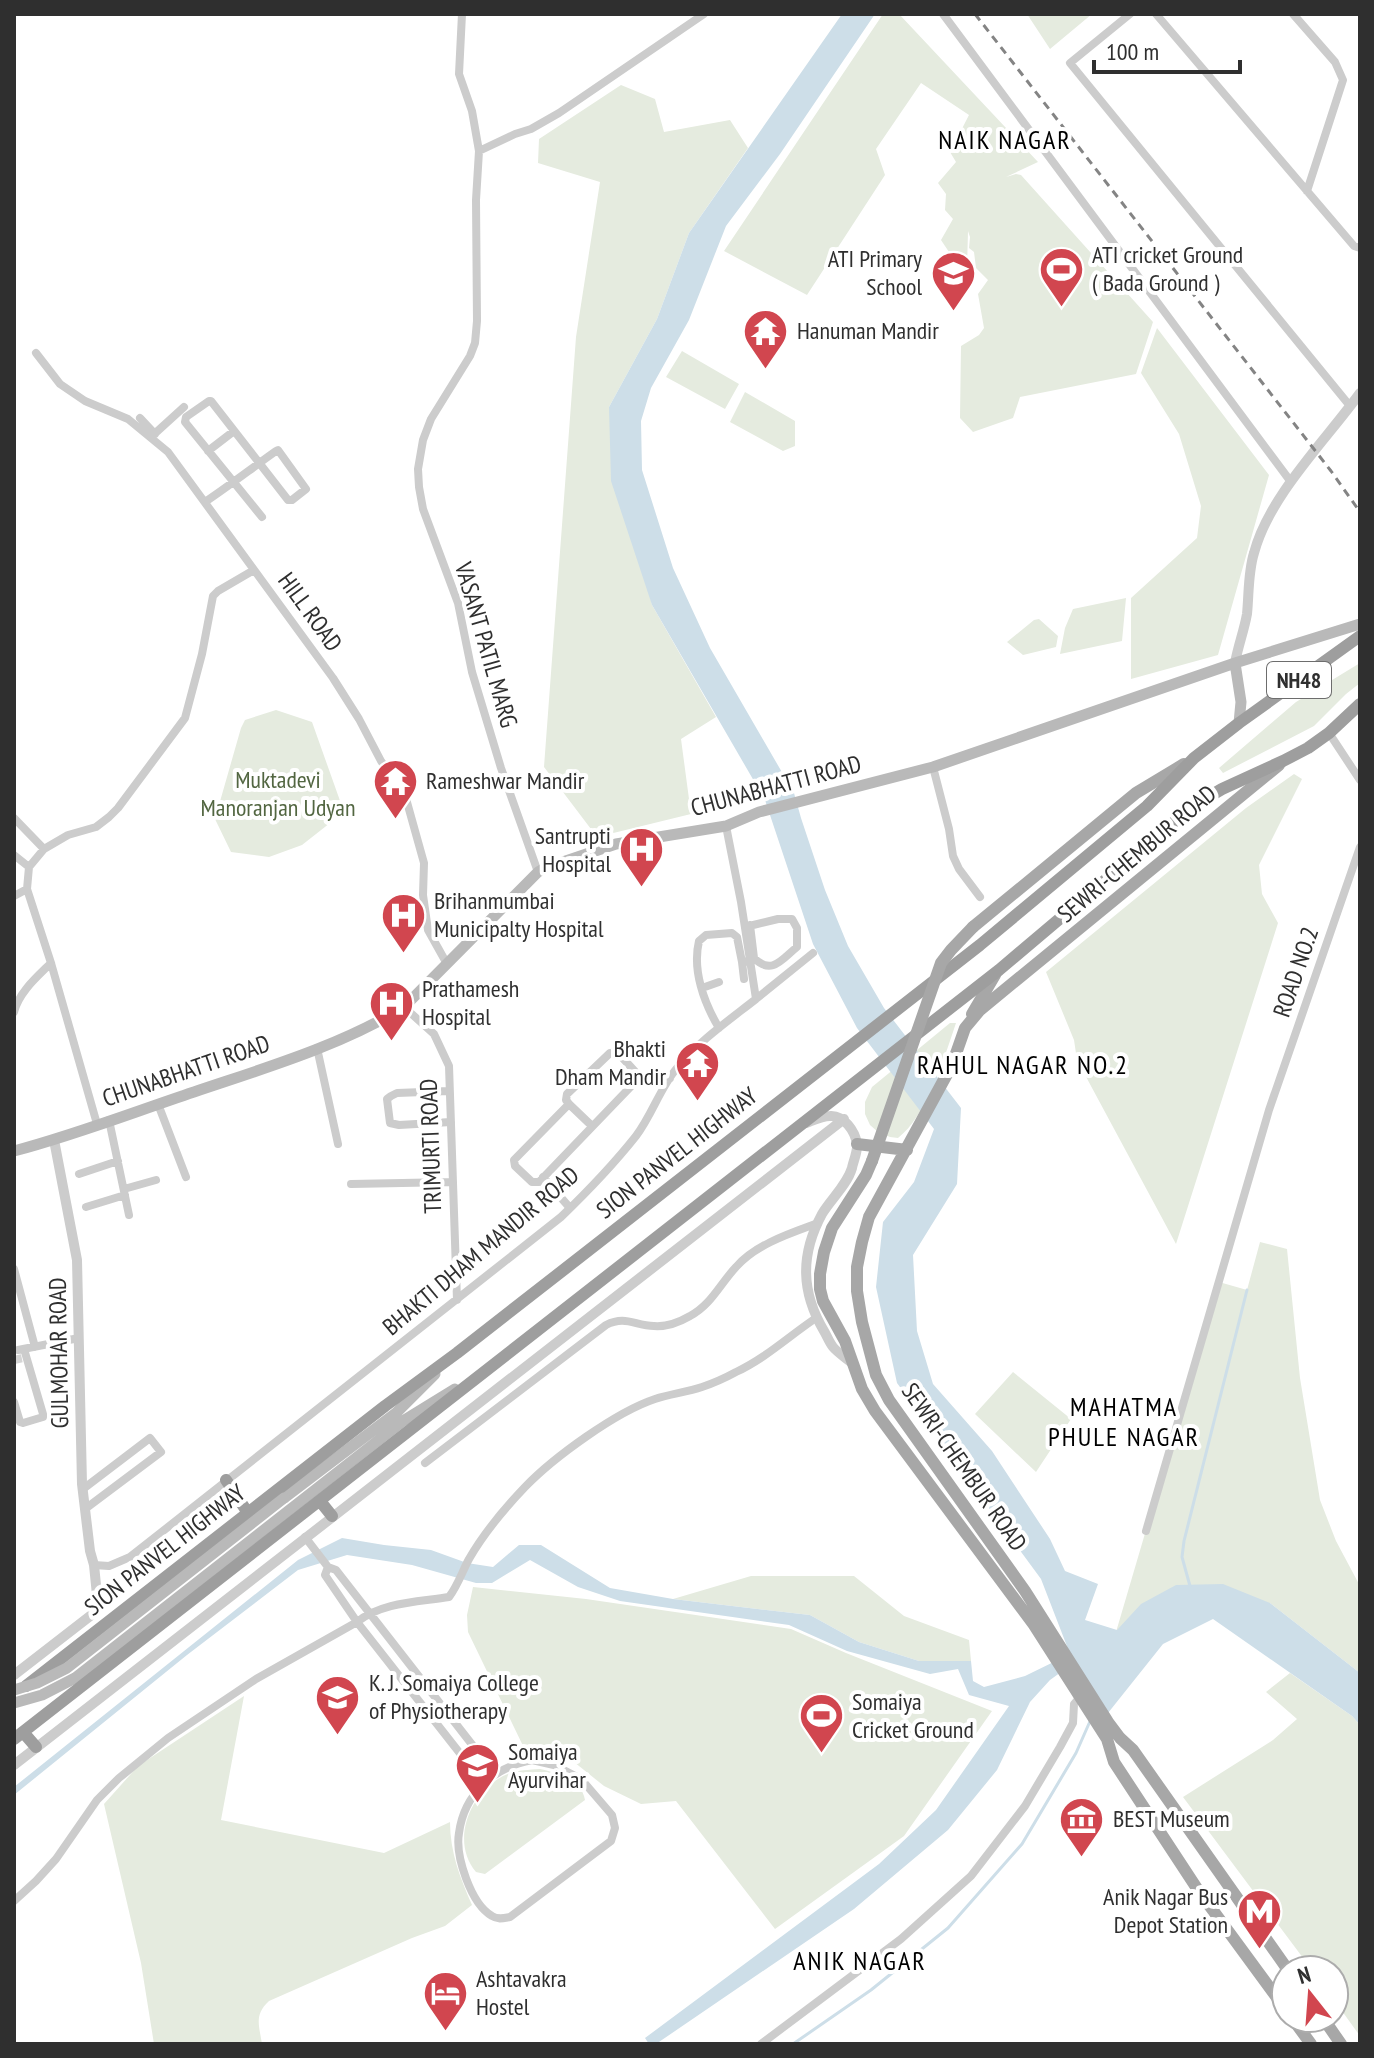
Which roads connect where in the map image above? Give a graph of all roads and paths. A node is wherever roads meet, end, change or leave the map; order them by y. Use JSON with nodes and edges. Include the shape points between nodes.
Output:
{"nodes":[{"id":1,"x":462,"y":14,"type":"edge"},
{"id":2,"x":704,"y":14,"type":"edge"},
{"id":3,"x":943,"y":14,"type":"edge"},
{"id":4,"x":1130,"y":14,"type":"edge"},
{"id":5,"x":1156,"y":14,"type":"edge"},
{"id":6,"x":1293,"y":14,"type":"edge"},
{"id":7,"x":479,"y":151,"type":"junction"},
{"id":8,"x":1307,"y":191,"type":"junction"},
{"id":9,"x":1360,"y":248,"type":"edge"},
{"id":10,"x":36,"y":353,"type":"dead end"},
{"id":11,"x":1360,"y":393,"type":"edge"},
{"id":12,"x":1350,"y":406,"type":"junction"},
{"id":13,"x":184,"y":407,"type":"dead end"},
{"id":14,"x":140,"y":418,"type":"dead end"},
{"id":15,"x":234,"y":431,"type":"junction"},
{"id":16,"x":153,"y":436,"type":"junction"},
{"id":17,"x":208,"y":451,"type":"junction"},
{"id":18,"x":259,"y":463,"type":"junction"},
{"id":19,"x":1291,"y":482,"type":"junction"},
{"id":20,"x":233,"y":483,"type":"junction"},
{"id":21,"x":205,"y":502,"type":"junction"},
{"id":22,"x":262,"y":517,"type":"dead end"},
{"id":23,"x":254,"y":570,"type":"junction"},
{"id":24,"x":1360,"y":624,"type":"edge"},
{"id":25,"x":1360,"y":636,"type":"edge"},
{"id":26,"x":1235,"y":663,"type":"junction"},
{"id":27,"x":1360,"y":704,"type":"edge"},
{"id":28,"x":1239,"y":723,"type":"junction"},
{"id":29,"x":1329,"y":733,"type":"junction"},
{"id":30,"x":1194,"y":758,"type":"junction"},
{"id":31,"x":1283,"y":761,"type":"junction"},
{"id":32,"x":933,"y":767,"type":"junction"},
{"id":33,"x":1360,"y":780,"type":"edge"},
{"id":34,"x":14,"y":818,"type":"edge"},
{"id":35,"x":726,"y":826,"type":"junction"},
{"id":36,"x":1360,"y":847,"type":"edge"},
{"id":37,"x":44,"y":849,"type":"junction"},
{"id":38,"x":14,"y":855,"type":"edge"},
{"id":39,"x":29,"y":867,"type":"junction"},
{"id":40,"x":538,"y":872,"type":"junction"},
{"id":41,"x":27,"y":889,"type":"junction"},
{"id":42,"x":14,"y":896,"type":"edge"},
{"id":43,"x":980,"y":897,"type":"dead end"},
{"id":44,"x":748,"y":926,"type":"junction"},
{"id":45,"x":813,"y":953,"type":"dead end"},
{"id":46,"x":786,"y":956,"type":"junction"},
{"id":47,"x":746,"y":962,"type":"junction"},
{"id":48,"x":51,"y":963,"type":"junction"},
{"id":49,"x":447,"y":964,"type":"junction"},
{"id":50,"x":794,"y":968,"type":"junction"},
{"id":51,"x":999,"y":970,"type":"junction"},
{"id":52,"x":744,"y":979,"type":"dead end"},
{"id":53,"x":719,"y":982,"type":"dead end"},
{"id":54,"x":702,"y":988,"type":"junction"},
{"id":55,"x":756,"y":999,"type":"junction"},
{"id":56,"x":404,"y":1007,"type":"junction"},
{"id":57,"x":14,"y":1012,"type":"edge"},
{"id":58,"x":719,"y":1028,"type":"junction"},
{"id":59,"x":965,"y":1028,"type":"junction"},
{"id":60,"x":317,"y":1048,"type":"junction"},
{"id":61,"x":640,"y":1077,"type":"junction"},
{"id":62,"x":670,"y":1078,"type":"junction"},
{"id":63,"x":449,"y":1091,"type":"junction"},
{"id":64,"x":158,"y":1104,"type":"junction"},
{"id":65,"x":569,"y":1104,"type":"junction"},
{"id":66,"x":844,"y":1119,"type":"junction"},
{"id":67,"x":109,"y":1120,"type":"junction"},
{"id":68,"x":451,"y":1122,"type":"junction"},
{"id":69,"x":97,"y":1124,"type":"junction"},
{"id":70,"x":592,"y":1126,"type":"junction"},
{"id":71,"x":795,"y":1127,"type":"junction"},
{"id":72,"x":54,"y":1140,"type":"junction"},
{"id":73,"x":338,"y":1144,"type":"dead end"},
{"id":74,"x":857,"y":1144,"type":"junction"},
{"id":75,"x":907,"y":1150,"type":"junction"},
{"id":76,"x":14,"y":1151,"type":"edge"},
{"id":77,"x":118,"y":1161,"type":"junction"},
{"id":78,"x":79,"y":1174,"type":"dead end"},
{"id":79,"x":186,"y":1177,"type":"dead end"},
{"id":80,"x":543,"y":1177,"type":"junction"},
{"id":81,"x":156,"y":1180,"type":"dead end"},
{"id":82,"x":453,"y":1182,"type":"junction"},
{"id":83,"x":351,"y":1184,"type":"dead end"},
{"id":84,"x":124,"y":1192,"type":"junction"},
{"id":85,"x":86,"y":1207,"type":"dead end"},
{"id":86,"x":570,"y":1208,"type":"junction"},
{"id":87,"x":129,"y":1215,"type":"dead end"},
{"id":88,"x":818,"y":1223,"type":"junction"},
{"id":89,"x":14,"y":1269,"type":"edge"},
{"id":90,"x":457,"y":1300,"type":"junction"},
{"id":91,"x":816,"y":1318,"type":"junction"},
{"id":92,"x":79,"y":1338,"type":"junction"},
{"id":93,"x":35,"y":1347,"type":"junction"},
{"id":94,"x":457,"y":1353,"type":"junction"},
{"id":95,"x":852,"y":1363,"type":"junction"},
{"id":96,"x":476,"y":1377,"type":"junction"},
{"id":97,"x":14,"y":1402,"type":"edge"},
{"id":98,"x":425,"y":1463,"type":"dead end"},
{"id":99,"x":95,"y":1479,"type":"junction"},
{"id":100,"x":226,"y":1480,"type":"junction"},
{"id":101,"x":83,"y":1489,"type":"junction"},
{"id":102,"x":105,"y":1494,"type":"junction"},
{"id":103,"x":320,"y":1501,"type":"junction"},
{"id":104,"x":288,"y":1503,"type":"junction"},
{"id":105,"x":85,"y":1509,"type":"junction"},
{"id":106,"x":248,"y":1513,"type":"junction"},
{"id":107,"x":332,"y":1516,"type":"junction"},
{"id":108,"x":1146,"y":1531,"type":"dead end"},
{"id":109,"x":309,"y":1541,"type":"junction"},
{"id":110,"x":94,"y":1565,"type":"junction"},
{"id":111,"x":327,"y":1566,"type":"junction"},
{"id":112,"x":1027,"y":1604,"type":"junction"},
{"id":113,"x":369,"y":1613,"type":"junction"},
{"id":114,"x":357,"y":1622,"type":"junction"},
{"id":115,"x":14,"y":1675,"type":"edge"},
{"id":116,"x":14,"y":1692,"type":"edge"},
{"id":117,"x":1087,"y":1701,"type":"junction"},
{"id":118,"x":14,"y":1703,"type":"edge"},
{"id":119,"x":1104,"y":1725,"type":"junction"},
{"id":120,"x":19,"y":1736,"type":"edge"},
{"id":121,"x":36,"y":1747,"type":"junction"},
{"id":122,"x":1140,"y":1759,"type":"junction"},
{"id":123,"x":14,"y":1765,"type":"edge"},
{"id":124,"x":1120,"y":1771,"type":"junction"},
{"id":125,"x":495,"y":1774,"type":"junction"},
{"id":126,"x":484,"y":1784,"type":"junction"},
{"id":127,"x":14,"y":1901,"type":"edge"},
{"id":128,"x":1277,"y":1954,"type":"edge"},
{"id":129,"x":1270,"y":1988,"type":"edge"},
{"id":130,"x":761,"y":2044,"type":"edge"}],
"edges":[{"from":1,"to":7,"type":"street","name":"VASANT PATIL MARG","via":[[459,74]]},
{"from":2,"to":7,"type":"street","via":[[559,113]]},
{"from":3,"to":19,"type":"street"},
{"from":4,"to":12,"type":"street","via":[[1070,63]]},
{"from":5,"to":8,"type":"street"},
{"from":6,"to":8,"type":"street","via":[[1335,62],[1343,80]]},
{"from":7,"to":40,"type":"street","name":"VASANT PATIL MARG","via":[[475,343],[431,419],[423,440],[419,487],[458,603],[501,768]]},
{"from":8,"to":9,"type":"street"},
{"from":10,"to":16,"type":"street","name":"HILL ROAD","via":[[60,384]]},
{"from":11,"to":12,"type":"street"},
{"from":12,"to":19,"type":"street"},
{"from":13,"to":16,"type":"street"},
{"from":14,"to":16,"type":"street"},
{"from":15,"to":17,"type":"street"},
{"from":15,"to":17,"type":"street","via":[[206,401],[185,422]]},
{"from":15,"to":18,"type":"street"},
{"from":16,"to":21,"type":"street","name":"HILL ROAD"},
{"from":17,"to":20,"type":"street"},
{"from":18,"to":18,"type":"street","via":[[289,500],[306,489],[280,451]]},
{"from":18,"to":20,"type":"street"},
{"from":19,"to":26,"type":"street","via":[[1268,517],[1253,554]]},
{"from":20,"to":21,"type":"street"},
{"from":20,"to":22,"type":"street"},
{"from":21,"to":23,"type":"street","name":"HILL ROAD"},
{"from":23,"to":37,"type":"street","via":[[213,596],[185,718],[118,808],[96,827]]},
{"from":23,"to":49,"type":"street","name":"HILL ROAD","via":[[333,678],[405,795],[424,863],[428,930]]},
{"from":24,"to":26,"type":"main road","name":"CHUNABHATTI ROAD"},
{"from":25,"to":28,"type":"highway","name":"SION PANVEL HIGHWAY","number":"NH48"},
{"from":26,"to":28,"type":"main road"},
{"from":26,"to":32,"type":"main road","name":"CHUNABHATTI ROAD"},
{"from":27,"to":29,"type":"highway","number":"NH48"},
{"from":28,"to":30,"type":"highway","name":"SION PANVEL HIGHWAY","number":"NH48"},
{"from":29,"to":31,"type":"highway","number":"NH48"},
{"from":29,"to":33,"type":"street"},
{"from":30,"to":94,"type":"highway","name":"SION PANVEL HIGHWAY","via":[[1147,806],[980,945]]},
{"from":30,"to":95,"type":"main road","bridge":true,"via":[[1136,793],[973,927],[941,963],[872,1161],[832,1228],[824,1252],[823,1301]]},
{"from":31,"to":51,"type":"highway","via":[[1193,806]]},
{"from":31,"to":59,"type":"main road","name":"SEWRI-CHEMBUR ROAD","via":[[980,1010]]},
{"from":32,"to":35,"type":"main road","name":"CHUNABHATTI ROAD","via":[[759,812]]},
{"from":32,"to":43,"type":"street","via":[[953,856]]},
{"from":34,"to":37,"type":"street"},
{"from":35,"to":40,"type":"main road","name":"CHUNABHATTI ROAD","via":[[616,844]]},
{"from":35,"to":44,"type":"street"},
{"from":36,"to":108,"type":"street","name":"ROAD NO.2","via":[[1269,1110]]},
{"from":37,"to":39,"type":"street"},
{"from":38,"to":39,"type":"street"},
{"from":39,"to":41,"type":"street"},
{"from":40,"to":49,"type":"main road","name":"CHUNABHATTI ROAD"},
{"from":41,"to":42,"type":"street"},
{"from":41,"to":48,"type":"street"},
{"from":44,"to":46,"type":"street","via":[[755,961],[772,967]]},
{"from":44,"to":46,"type":"street","via":[[792,919],[797,947]]},
{"from":44,"to":47,"type":"street"},
{"from":45,"to":50,"type":"street","name":"BHAKTI DHAM MANDIR ROAD"},
{"from":46,"to":50,"type":"street"},
{"from":47,"to":52,"type":"street"},
{"from":47,"to":54,"type":"street","via":[[735,934],[706,935],[698,944],[696,965]]},
{"from":47,"to":55,"type":"street"},
{"from":48,"to":57,"type":"street","via":[[16,1002]]},
{"from":48,"to":69,"type":"street"},
{"from":49,"to":56,"type":"main road","name":"CHUNABHATTI ROAD"},
{"from":50,"to":55,"type":"street","name":"BHAKTI DHAM MANDIR ROAD"},
{"from":51,"to":59,"type":"main road"},
{"from":51,"to":71,"type":"highway","bridge":true},
{"from":53,"to":54,"type":"street"},
{"from":54,"to":58,"type":"street"},
{"from":55,"to":58,"type":"street","name":"BHAKTI DHAM MANDIR ROAD"},
{"from":56,"to":60,"type":"main road","name":"CHUNABHATTI ROAD"},
{"from":56,"to":63,"type":"street","name":"TRIMURTI ROAD","via":[[434,1034],[449,1066]]},
{"from":58,"to":62,"type":"street","name":"BHAKTI DHAM MANDIR ROAD"},
{"from":59,"to":75,"type":"main road","name":"SEWRI-CHEMBUR ROAD","via":[[952,1065]]},
{"from":60,"to":64,"type":"main road","name":"CHUNABHATTI ROAD"},
{"from":60,"to":73,"type":"street"},
{"from":61,"to":62,"type":"street"},
{"from":61,"to":65,"type":"street","via":[[619,1054],[610,1053],[567,1094]]},
{"from":61,"to":70,"type":"street"},
{"from":62,"to":86,"type":"street","name":"BHAKTI DHAM MANDIR ROAD","via":[[635,1136]]},
{"from":63,"to":68,"type":"street","name":"TRIMURTI ROAD"},
{"from":63,"to":68,"type":"street","via":[[397,1093],[387,1099],[390,1123]]},
{"from":64,"to":67,"type":"main road","name":"CHUNABHATTI ROAD"},
{"from":64,"to":79,"type":"street"},
{"from":65,"to":70,"type":"street"},
{"from":65,"to":80,"type":"street","via":[[514,1160],[532,1182]]},
{"from":66,"to":71,"type":"street","via":[[824,1116]]},
{"from":66,"to":74,"type":"street"},
{"from":66,"to":107,"type":"street"},
{"from":67,"to":69,"type":"main road","name":"CHUNABHATTI ROAD"},
{"from":67,"to":77,"type":"street"},
{"from":68,"to":82,"type":"street","name":"TRIMURTI ROAD"},
{"from":69,"to":72,"type":"main road","name":"CHUNABHATTI ROAD"},
{"from":70,"to":80,"type":"street"},
{"from":71,"to":96,"type":"highway"},
{"from":72,"to":76,"type":"main road","name":"CHUNABHATTI ROAD"},
{"from":72,"to":92,"type":"street","name":"GULMOHAR ROAD","via":[[77,1260]]},
{"from":74,"to":75,"type":"main road"},
{"from":74,"to":88,"type":"street","via":[[850,1175]]},
{"from":75,"to":112,"type":"main road","name":"SEWRI-CHEMBUR ROAD","via":[[869,1217],[859,1255],[857,1291],[868,1347],[889,1400]]},
{"from":77,"to":78,"type":"street"},
{"from":77,"to":84,"type":"street"},
{"from":80,"to":86,"type":"street"},
{"from":81,"to":84,"type":"street"},
{"from":82,"to":83,"type":"street"},
{"from":82,"to":90,"type":"street","name":"TRIMURTI ROAD"},
{"from":84,"to":85,"type":"street"},
{"from":84,"to":87,"type":"street"},
{"from":86,"to":90,"type":"street","name":"BHAKTI DHAM MANDIR ROAD"},
{"from":88,"to":91,"type":"street","via":[[805,1278]]},
{"from":88,"to":98,"type":"street","via":[[754,1253],[693,1315],[673,1325],[652,1327],[620,1319],[606,1325]]},
{"from":89,"to":93,"type":"street"},
{"from":90,"to":100,"type":"street","name":"BHAKTI DHAM MANDIR ROAD"},
{"from":91,"to":95,"type":"street","via":[[834,1348]]},
{"from":91,"to":113,"type":"street","via":[[738,1372],[618,1416],[564,1455],[498,1516],[449,1597]]},
{"from":92,"to":93,"type":"street"},
{"from":92,"to":101,"type":"street","name":"GULMOHAR ROAD"},
{"from":93,"to":97,"type":"street","via":[[23,1353],[43,1417],[20,1422]]},
{"from":94,"to":104,"type":"main road","via":[[396,1413]]},
{"from":94,"to":106,"type":"highway","name":"SION PANVEL HIGHWAY"},
{"from":95,"to":112,"type":"main road","via":[[888,1431]]},
{"from":96,"to":103,"type":"highway"},
{"from":96,"to":104,"type":"main road","via":[[403,1421]]},
{"from":99,"to":101,"type":"street"},
{"from":99,"to":102,"type":"street"},
{"from":99,"to":102,"type":"street","via":[[150,1438],[161,1452]]},
{"from":100,"to":106,"type":"highway"},
{"from":100,"to":110,"type":"street","name":"BHAKTI DHAM MANDIR ROAD","via":[[124,1561]]},
{"from":101,"to":105,"type":"street","name":"GULMOHAR ROAD"},
{"from":102,"to":105,"type":"street"},
{"from":103,"to":107,"type":"highway"},
{"from":103,"to":120,"type":"highway"},
{"from":104,"to":116,"type":"main road","bridge":true,"via":[[67,1668]]},
{"from":104,"to":118,"type":"main road","via":[[75,1678]]},
{"from":105,"to":110,"type":"street","name":"GULMOHAR ROAD"},
{"from":106,"to":116,"type":"highway","name":"SION PANVEL HIGHWAY"},
{"from":107,"to":109,"type":"street"},
{"from":109,"to":111,"type":"street"},
{"from":109,"to":121,"type":"street"},
{"from":110,"to":115,"type":"street","name":"GULMOHAR ROAD","via":[[94,1613]]},
{"from":111,"to":113,"type":"street","via":[[336,1570]]},
{"from":111,"to":114,"type":"street","via":[[325,1575]]},
{"from":112,"to":117,"type":"main road"},
{"from":113,"to":114,"type":"street"},
{"from":113,"to":125,"type":"street"},
{"from":114,"to":126,"type":"street"},
{"from":114,"to":127,"type":"street","via":[[256,1679],[168,1738],[97,1800],[56,1859]]},
{"from":117,"to":119,"type":"main road"},
{"from":117,"to":130,"type":"street","via":[[1074,1704],[1073,1723],[1025,1806],[971,1876],[901,1939]]},
{"from":119,"to":122,"type":"main road"},
{"from":119,"to":124,"type":"main road"},
{"from":120,"to":121,"type":"highway"},
{"from":121,"to":123,"type":"street"},
{"from":122,"to":124,"type":"main road"},
{"from":122,"to":128,"type":"main road"},
{"from":124,"to":129,"type":"main road"},
{"from":125,"to":126,"type":"street"},
{"from":125,"to":126,"type":"street","via":[[532,1760],[554,1765],[581,1779],[612,1815],[615,1828],[611,1841],[502,1919],[480,1905],[460,1860],[458,1835],[466,1805]]}]}
